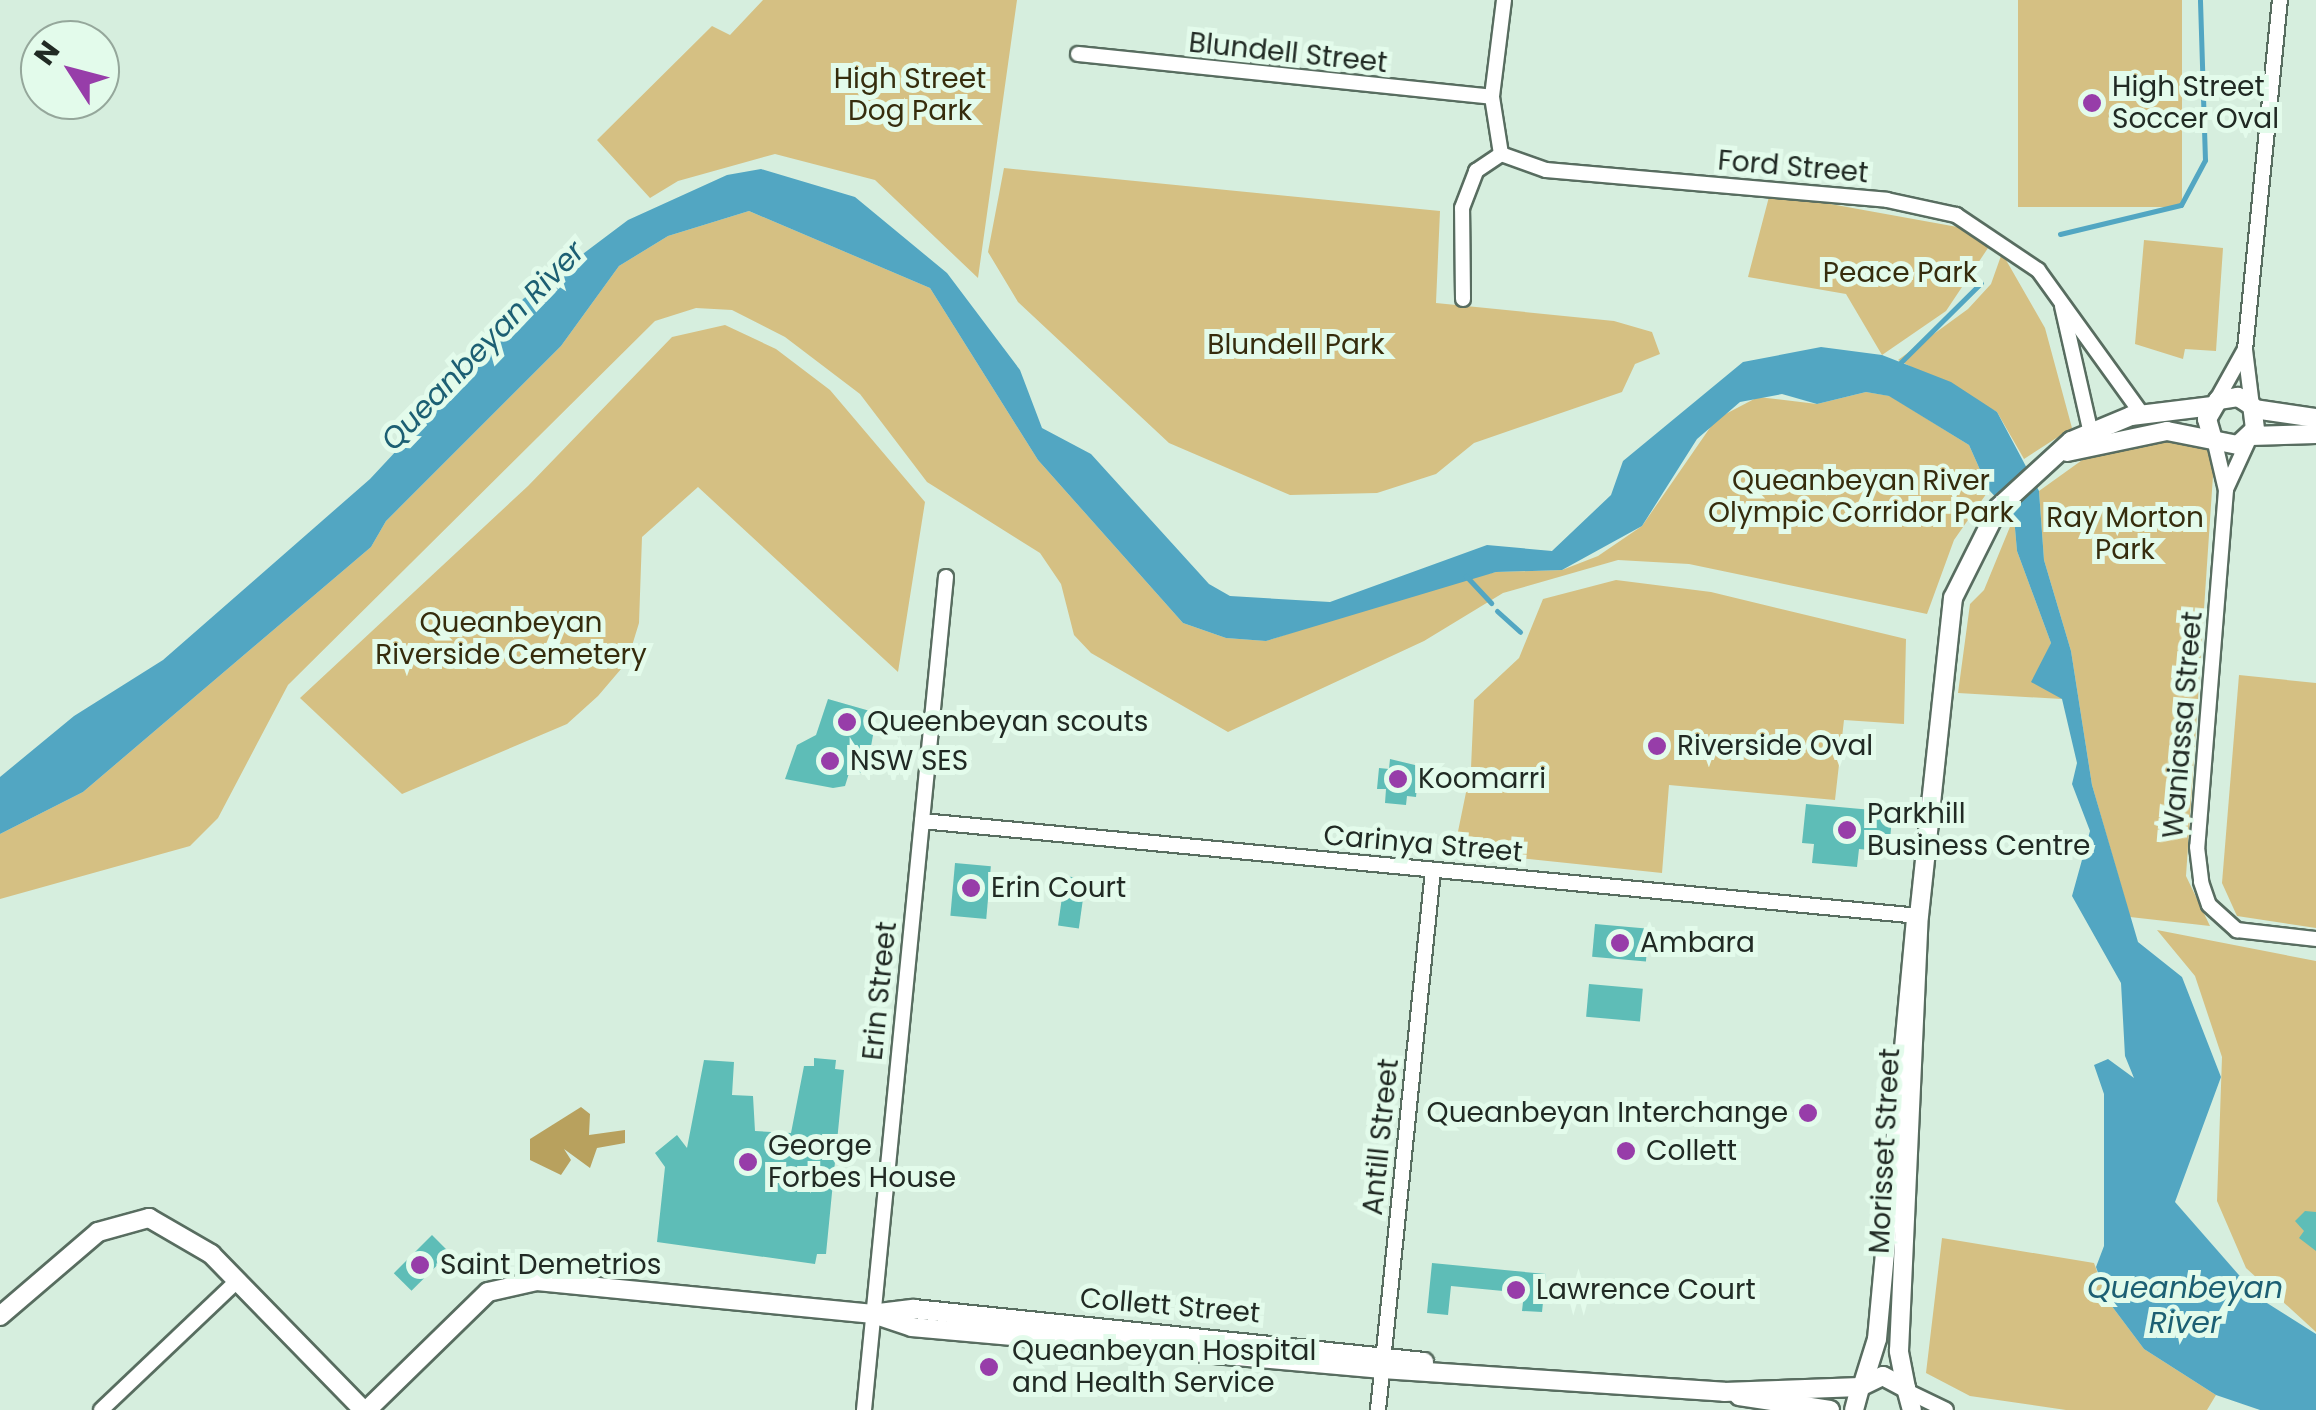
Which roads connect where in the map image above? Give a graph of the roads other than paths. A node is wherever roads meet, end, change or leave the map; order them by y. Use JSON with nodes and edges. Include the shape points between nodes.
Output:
{"nodes":[{"id":1,"x":1504,"y":0,"type":"edge"},
{"id":2,"x":2280,"y":0,"type":"edge"},
{"id":3,"x":1078,"y":54,"type":"dead end"},
{"id":4,"x":1492,"y":97,"type":"junction"},
{"id":5,"x":1501,"y":154,"type":"junction"},
{"id":6,"x":2055,"y":292,"type":"junction"},
{"id":7,"x":1463,"y":299,"type":"dead end"},
{"id":8,"x":2244,"y":350,"type":"junction"},
{"id":9,"x":2213,"y":405,"type":"junction"},
{"id":10,"x":2253,"y":408,"type":"junction"},
{"id":11,"x":2142,"y":414,"type":"junction"},
{"id":12,"x":2316,"y":418,"type":"edge"},
{"id":13,"x":2090,"y":429,"type":"junction"},
{"id":14,"x":2316,"y":434,"type":"edge"},
{"id":15,"x":2130,"y":435,"type":"junction"},
{"id":16,"x":2250,"y":437,"type":"junction"},
{"id":17,"x":2213,"y":438,"type":"junction"},
{"id":18,"x":2048,"y":460,"type":"junction"},
{"id":19,"x":2226,"y":490,"type":"junction"},
{"id":20,"x":946,"y":576,"type":"dead end"},
{"id":21,"x":922,"y":821,"type":"junction"},
{"id":22,"x":1434,"y":870,"type":"junction"},
{"id":23,"x":1919,"y":916,"type":"junction"},
{"id":24,"x":2316,"y":940,"type":"edge"},
{"id":25,"x":1917,"y":1049,"type":"junction"},
{"id":26,"x":1895,"y":1088,"type":"junction"},
{"id":27,"x":1890,"y":1144,"type":"junction"},
{"id":28,"x":1910,"y":1185,"type":"junction"},
{"id":29,"x":238,"y":1280,"type":"junction"},
{"id":30,"x":873,"y":1314,"type":"junction"},
{"id":31,"x":0,"y":1316,"type":"edge"},
{"id":32,"x":1383,"y":1361,"type":"junction"},
{"id":33,"x":1862,"y":1386,"type":"junction"},
{"id":34,"x":1724,"y":1392,"type":"junction"},
{"id":35,"x":1909,"y":1397,"type":"edge"},
{"id":36,"x":101,"y":1410,"type":"edge"},
{"id":37,"x":365,"y":1410,"type":"edge"},
{"id":38,"x":864,"y":1410,"type":"edge"},
{"id":39,"x":1378,"y":1410,"type":"edge"},
{"id":40,"x":1830,"y":1410,"type":"edge"},
{"id":41,"x":1854,"y":1410,"type":"edge"},
{"id":42,"x":1946,"y":1410,"type":"edge"}],
"edges":[{"from":1,"to":4,"type":"street"},
{"from":2,"to":8,"type":"street"},
{"from":3,"to":4,"type":"street","name":"Blundell Street"},
{"from":4,"to":5,"type":"street"},
{"from":5,"to":6,"type":"street","name":"Ford Street","via":[[1546,170],[1932,206],[2010,244]]},
{"from":5,"to":7,"type":"street","via":[[1468,185]]},
{"from":6,"to":11,"type":"street","name":"Ford Street"},
{"from":6,"to":13,"type":"street","name":"Ford Street","via":[[2075,342]]},
{"from":8,"to":9,"type":"street"},
{"from":8,"to":10,"type":"street"},
{"from":9,"to":10,"type":"street","via":[[2234,396]]},
{"from":9,"to":11,"type":"street"},
{"from":9,"to":17,"type":"street"},
{"from":10,"to":12,"type":"street"},
{"from":10,"to":16,"type":"street"},
{"from":11,"to":13,"type":"street"},
{"from":13,"to":15,"type":"street"},
{"from":13,"to":18,"type":"street","name":"Morisset Street"},
{"from":14,"to":16,"type":"street"},
{"from":15,"to":17,"type":"street"},
{"from":15,"to":18,"type":"street","name":"Morisset Street"},
{"from":16,"to":17,"type":"street","via":[[2234,446]]},
{"from":16,"to":19,"type":"street","name":"Waniassa Street"},
{"from":17,"to":19,"type":"street","name":"Waniassa Street"},
{"from":18,"to":23,"type":"street","name":"Morisset Street","via":[[1998,508],[1952,598]]},
{"from":19,"to":24,"type":"street","name":"Waniassa Street","via":[[2196,847],[2200,882],[2209,905],[2237,930]]},
{"from":20,"to":21,"type":"street","name":"Erin Street"},
{"from":21,"to":22,"type":"street","name":"Carinya Street"},
{"from":21,"to":30,"type":"street","name":"Erin Street"},
{"from":22,"to":23,"type":"street","name":"Carinya Street"},
{"from":22,"to":32,"type":"street","name":"Antill Street"},
{"from":23,"to":25,"type":"street","name":"Morisset Street"},
{"from":23,"to":26,"type":"street","name":"Morisset Street"},
{"from":25,"to":26,"type":"street"},
{"from":25,"to":28,"type":"street","name":"Morisset Street"},
{"from":26,"to":27,"type":"street","name":"Morisset Street"},
{"from":27,"to":28,"type":"street"},
{"from":27,"to":33,"type":"street","name":"Morisset Street","via":[[1877,1338]]},
{"from":28,"to":35,"type":"street","name":"Morisset Street","via":[[1899,1352]]},
{"from":29,"to":31,"type":"street","via":[[181,1231],[132,1218],[82,1245]]},
{"from":29,"to":36,"type":"street"},
{"from":29,"to":37,"type":"street"},
{"from":30,"to":32,"type":"street","name":"Collett Street","via":[[912,1326]]},
{"from":30,"to":37,"type":"street","name":"Collett Street","via":[[518,1282],[479,1300]]},
{"from":30,"to":38,"type":"street","name":"Erin Street"},
{"from":32,"to":34,"type":"street","name":"Collett Street"},
{"from":32,"to":39,"type":"street","name":"Antill Street"},
{"from":33,"to":34,"type":"street","name":"Collett Street"},
{"from":33,"to":35,"type":"street","name":"Collett Street","via":[[1883,1376]]},
{"from":33,"to":41,"type":"street","name":"Morisset Street"},
{"from":34,"to":40,"type":"street","name":"Collett Street"},
{"from":35,"to":42,"type":"street"}]}
